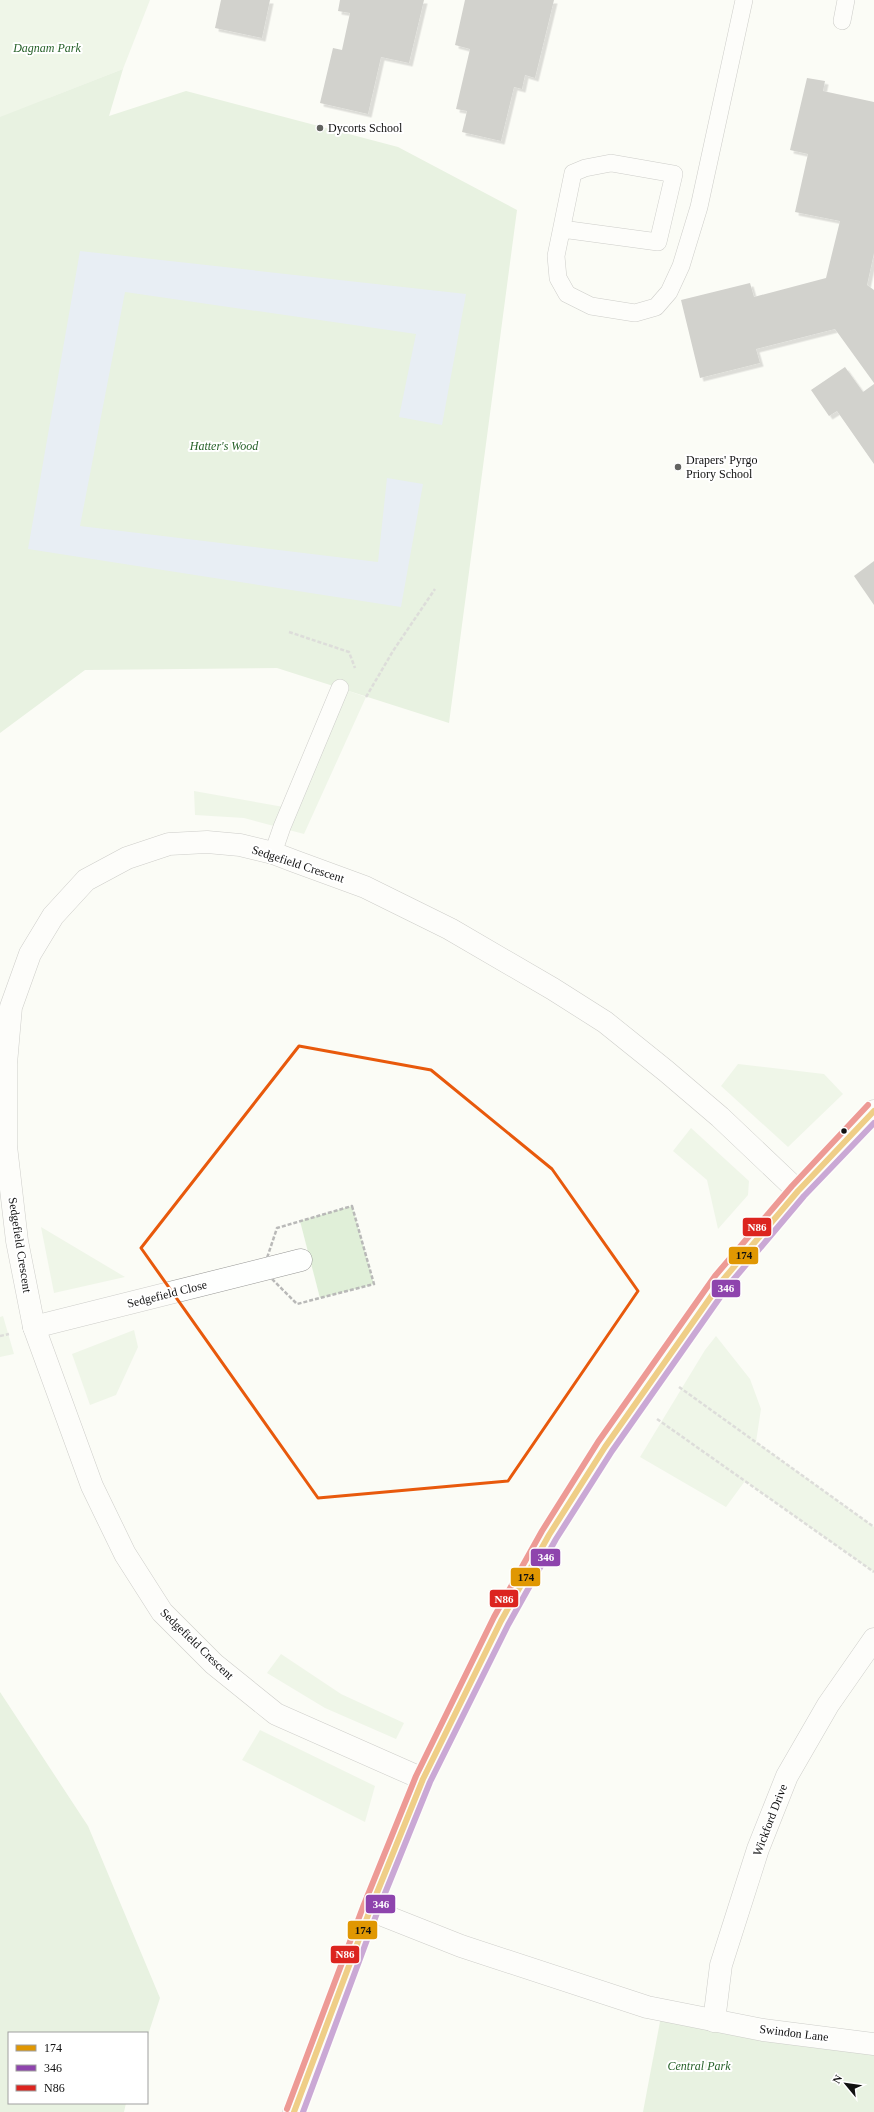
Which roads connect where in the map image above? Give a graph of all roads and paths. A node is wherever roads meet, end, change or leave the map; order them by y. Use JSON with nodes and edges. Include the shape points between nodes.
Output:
{"nodes":[{"id":1,"x":744,"y":0,"type":"edge"},
{"id":2,"x":846,"y":0,"type":"edge"},
{"id":3,"x":842,"y":21,"type":"dead end"},
{"id":4,"x":562,"y":229,"type":"junction"},
{"id":5,"x":435,"y":589,"type":"dead end"},
{"id":6,"x":288,"y":632,"type":"dead end"},
{"id":7,"x":357,"y":674,"type":"dead end"},
{"id":8,"x":340,"y":688,"type":"dead end"},
{"id":9,"x":363,"y":689,"type":"dead end"},
{"id":10,"x":273,"y":853,"type":"junction"},
{"id":11,"x":874,"y":1111,"type":"edge"},
{"id":12,"x":798,"y":1191,"type":"junction"},
{"id":13,"x":301,"y":1260,"type":"dead end"},
{"id":14,"x":34,"y":1327,"type":"junction"},
{"id":15,"x":658,"y":1372,"type":"junction"},
{"id":16,"x":636,"y":1404,"type":"junction"},
{"id":17,"x":874,"y":1526,"type":"edge"},
{"id":18,"x":874,"y":1572,"type":"edge"},
{"id":19,"x":874,"y":1639,"type":"edge"},
{"id":20,"x":423,"y":1779,"type":"junction"},
{"id":21,"x":370,"y":1910,"type":"junction"},
{"id":22,"x":714,"y":2021,"type":"junction"},
{"id":23,"x":874,"y":2044,"type":"edge"},
{"id":24,"x":294,"y":2112,"type":"edge"}],
"edges":[{"from":1,"to":4,"type":"lane","via":[[699,207],[682,266],[670,292],[656,307],[635,313],[591,306],[567,294],[558,278],[556,263]]},
{"from":2,"to":3,"type":"lane"},
{"from":4,"to":4,"type":"lane","via":[[658,242],[674,174],[611,163],[585,168],[573,174]]},
{"from":5,"to":9,"type":"path","via":[[393,651],[366,697]]},
{"from":6,"to":7,"type":"path","via":[[349,652]]},
{"from":8,"to":10,"type":"lane"},
{"from":10,"to":12,"type":"street","name":"Sedgefield Crescent","via":[[365,887],[436,922],[566,997],[604,1022],[666,1071]]},
{"from":10,"to":14,"type":"street","name":"Sedgefield Crescent","via":[[207,842],[169,844],[127,858],[86,880],[53,916],[30,954],[11,1007],[6,1064],[6,1146],[17,1240]]},
{"from":11,"to":12,"type":"street"},
{"from":12,"to":15,"type":"street","via":[[722,1281]]},
{"from":13,"to":14,"type":"street","name":"Sedgefield Close"},
{"from":14,"to":20,"type":"street","name":"Sedgefield Crescent","via":[[92,1486],[124,1554],[162,1612],[214,1664],[276,1714]]},
{"from":15,"to":16,"type":"street"},
{"from":15,"to":17,"type":"path"},
{"from":16,"to":18,"type":"path"},
{"from":16,"to":20,"type":"street","via":[[605,1447],[549,1535],[504,1614]]},
{"from":19,"to":22,"type":"street","name":"Wickford Drive","via":[[828,1705],[787,1776],[758,1849],[721,1965]]},
{"from":20,"to":21,"type":"street"},
{"from":21,"to":22,"type":"street","name":"Swindon Lane","via":[[461,1946],[647,2007]]},
{"from":21,"to":24,"type":"street"},
{"from":22,"to":23,"type":"street","name":"Swindon Lane"}]}
